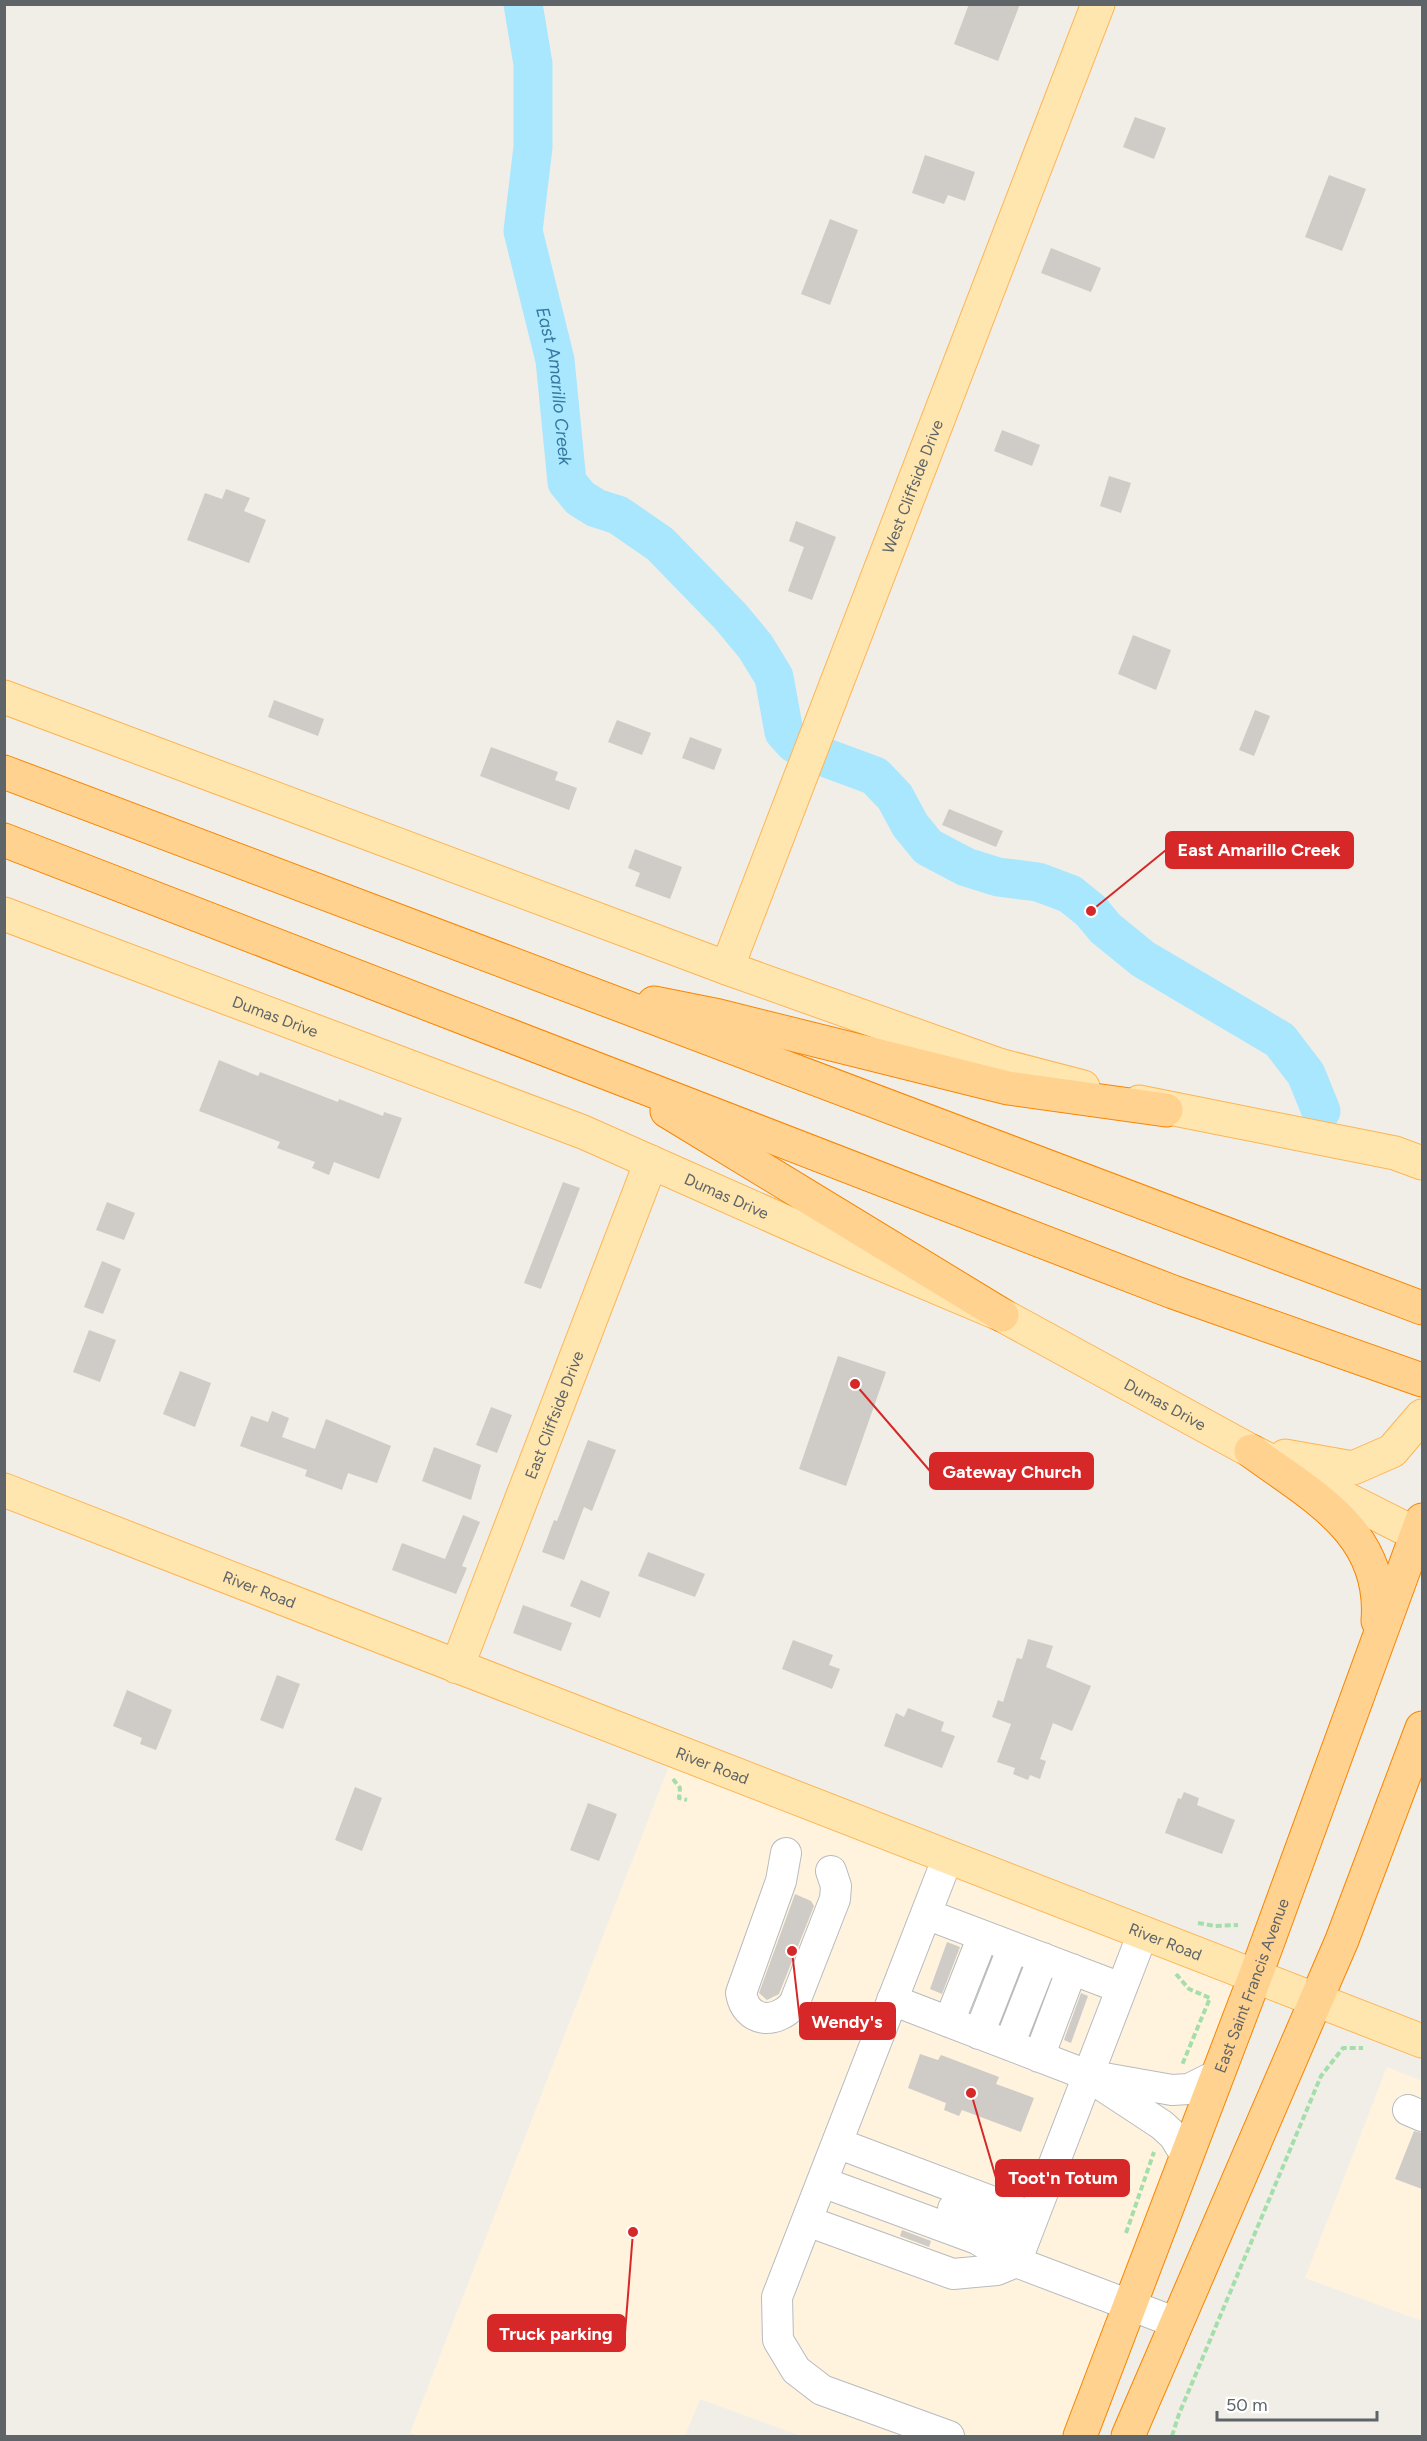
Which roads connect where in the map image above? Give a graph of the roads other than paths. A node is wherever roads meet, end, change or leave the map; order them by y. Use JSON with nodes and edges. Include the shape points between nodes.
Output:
{"nodes":[{"id":1,"x":1098,"y":4,"type":"edge"},
{"id":2,"x":4,"y":698,"type":"edge"},
{"id":3,"x":4,"y":772,"type":"edge"},
{"id":4,"x":4,"y":840,"type":"edge"},
{"id":5,"x":4,"y":914,"type":"edge"},
{"id":6,"x":727,"y":968,"type":"junction"},
{"id":7,"x":562,"y":985,"type":"junction"},
{"id":8,"x":602,"y":1071,"type":"junction"},
{"id":9,"x":1166,"y":1110,"type":"junction"},
{"id":10,"x":651,"y":1162,"type":"junction"},
{"id":11,"x":1422,"y":1163,"type":"edge"},
{"id":12,"x":1413,"y":1305,"type":"edge"},
{"id":13,"x":1002,"y":1315,"type":"junction"},
{"id":14,"x":1422,"y":1380,"type":"edge"},
{"id":15,"x":1422,"y":1416,"type":"edge"},
{"id":16,"x":1251,"y":1451,"type":"junction"},
{"id":17,"x":4,"y":1490,"type":"edge"},
{"id":18,"x":1421,"y":1530,"type":"edge"},
{"id":19,"x":1376,"y":1644,"type":"junction"},
{"id":20,"x":457,"y":1667,"type":"junction"},
{"id":21,"x":1422,"y":1728,"type":"edge"},
{"id":22,"x":786,"y":1853,"type":"dead end"},
{"id":23,"x":948,"y":1857,"type":"junction"},
{"id":24,"x":831,"y":1871,"type":"dead end"},
{"id":25,"x":926,"y":1914,"type":"junction"},
{"id":26,"x":1143,"y":1933,"type":"junction"},
{"id":27,"x":983,"y":1935,"type":"junction"},
{"id":28,"x":1012,"y":1947,"type":"junction"},
{"id":29,"x":1043,"y":1958,"type":"junction"},
{"id":30,"x":1072,"y":1970,"type":"junction"},
{"id":31,"x":1255,"y":1977,"type":"junction"},
{"id":32,"x":1122,"y":1988,"type":"junction"},
{"id":33,"x":892,"y":2000,"type":"junction"},
{"id":34,"x":1317,"y":2000,"type":"junction"},
{"id":35,"x":949,"y":2022,"type":"junction"},
{"id":36,"x":979,"y":2034,"type":"junction"},
{"id":37,"x":1422,"y":2041,"type":"edge"},
{"id":38,"x":1008,"y":2045,"type":"junction"},
{"id":39,"x":1039,"y":2056,"type":"junction"},
{"id":40,"x":1087,"y":2075,"type":"junction"},
{"id":41,"x":1217,"y":2075,"type":"junction"},
{"id":42,"x":1186,"y":2156,"type":"junction"},
{"id":43,"x":822,"y":2182,"type":"junction"},
{"id":44,"x":1018,"y":2246,"type":"junction"},
{"id":45,"x":1130,"y":2305,"type":"junction"},
{"id":46,"x":1177,"y":2324,"type":"junction"},
{"id":47,"x":949,"y":2436,"type":"edge"},
{"id":48,"x":1080,"y":2436,"type":"edge"},
{"id":49,"x":1128,"y":2436,"type":"edge"}],
"edges":[{"from":1,"to":6,"type":"main road","name":"West Cliffside Drive"},
{"from":2,"to":6,"type":"main road"},
{"from":3,"to":7,"type":"highway"},
{"from":4,"to":8,"type":"highway"},
{"from":5,"to":10,"type":"main road","name":"Dumas Drive","via":[[583,1132]]},
{"from":6,"to":9,"type":"main road","via":[[999,1065]]},
{"from":7,"to":9,"type":"highway","via":[[719,1016],[1008,1088]]},
{"from":7,"to":12,"type":"highway"},
{"from":8,"to":13,"type":"highway"},
{"from":8,"to":14,"type":"highway","via":[[1173,1292]]},
{"from":9,"to":11,"type":"main road","via":[[1395,1153]]},
{"from":10,"to":13,"type":"main road","name":"Dumas Drive"},
{"from":10,"to":20,"type":"main road","name":"East Cliffside Drive"},
{"from":13,"to":16,"type":"main road","name":"Dumas Drive"},
{"from":15,"to":16,"type":"main road","via":[[1392,1451],[1353,1468]]},
{"from":16,"to":18,"type":"main road","name":"Dumas Drive"},
{"from":16,"to":19,"type":"highway","via":[[1328,1509],[1357,1537],[1378,1582]]},
{"from":17,"to":20,"type":"main road","name":"River Road"},
{"from":18,"to":19,"type":"highway","name":"East Saint Francis Avenue"},
{"from":19,"to":31,"type":"highway","name":"East Saint Francis Avenue"},
{"from":20,"to":23,"type":"main road","name":"River Road"},
{"from":21,"to":34,"type":"highway"},
{"from":22,"to":24,"type":"lane","via":[[781,1881],[741,1993],[743,2006],[751,2014],[776,2017],[786,2014],[794,2004],[835,1899]]},
{"from":23,"to":25,"type":"lane"},
{"from":23,"to":26,"type":"main road","name":"River Road"},
{"from":25,"to":27,"type":"lane"},
{"from":25,"to":33,"type":"lane"},
{"from":26,"to":31,"type":"main road","name":"River Road"},
{"from":26,"to":32,"type":"lane"},
{"from":27,"to":28,"type":"lane"},
{"from":27,"to":35,"type":"lane"},
{"from":28,"to":29,"type":"lane"},
{"from":28,"to":36,"type":"lane"},
{"from":29,"to":30,"type":"lane"},
{"from":29,"to":38,"type":"lane"},
{"from":30,"to":32,"type":"lane"},
{"from":30,"to":39,"type":"lane"},
{"from":31,"to":34,"type":"main road","name":"River Road"},
{"from":31,"to":41,"type":"highway","name":"East Saint Francis Avenue"},
{"from":32,"to":40,"type":"lane"},
{"from":33,"to":35,"type":"lane"},
{"from":33,"to":43,"type":"lane"},
{"from":34,"to":37,"type":"main road","name":"River Road"},
{"from":34,"to":46,"type":"highway"},
{"from":35,"to":36,"type":"lane"},
{"from":36,"to":38,"type":"lane"},
{"from":38,"to":39,"type":"lane"},
{"from":39,"to":40,"type":"lane"},
{"from":40,"to":41,"type":"lane","via":[[1172,2090],[1189,2089]]},
{"from":40,"to":42,"type":"lane","via":[[1162,2125]]},
{"from":40,"to":44,"type":"lane"},
{"from":41,"to":42,"type":"highway","name":"East Saint Francis Avenue"},
{"from":42,"to":45,"type":"highway","name":"East Saint Francis Avenue"},
{"from":43,"to":44,"type":"lane"},
{"from":43,"to":44,"type":"lane","via":[[977,2239]]},
{"from":43,"to":44,"type":"lane","via":[[953,2274]]},
{"from":43,"to":47,"type":"lane","via":[[777,2297],[778,2340],[796,2370],[822,2390]]},
{"from":44,"to":45,"type":"lane"},
{"from":45,"to":46,"type":"lane"},
{"from":45,"to":48,"type":"highway","name":"East Saint Francis Avenue"},
{"from":46,"to":49,"type":"highway"}]}
